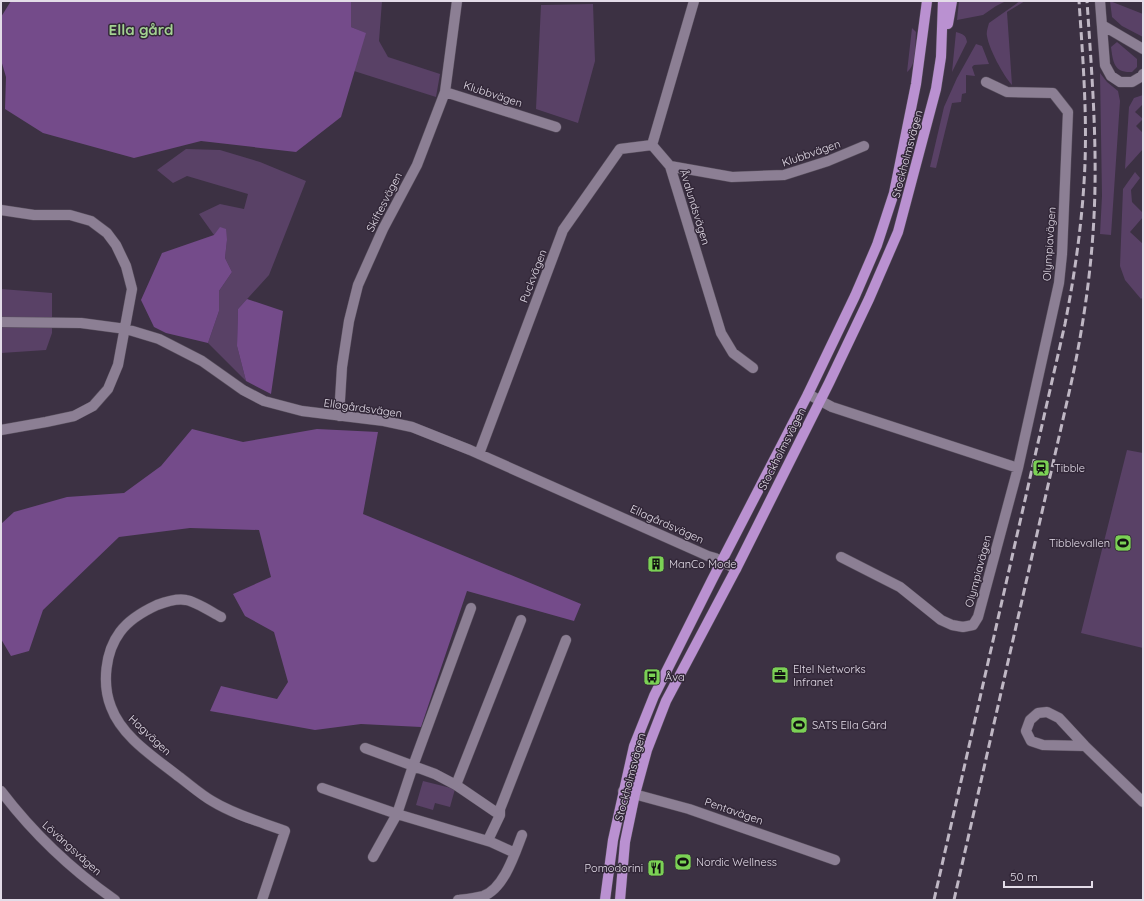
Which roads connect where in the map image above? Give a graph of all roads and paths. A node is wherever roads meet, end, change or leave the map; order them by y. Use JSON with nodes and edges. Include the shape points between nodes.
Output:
{"nodes":[{"id":1,"x":457,"y":1,"type":"edge"},
{"id":2,"x":694,"y":1,"type":"edge"},
{"id":3,"x":927,"y":1,"type":"edge"},
{"id":4,"x":943,"y":1,"type":"edge"},
{"id":5,"x":952,"y":1,"type":"edge"},
{"id":6,"x":1100,"y":1,"type":"edge"},
{"id":7,"x":1102,"y":25,"type":"junction"},
{"id":8,"x":1143,"y":49,"type":"edge"},
{"id":9,"x":941,"y":57,"type":"junction"},
{"id":10,"x":1143,"y":74,"type":"edge"},
{"id":11,"x":986,"y":82,"type":"dead end"},
{"id":12,"x":445,"y":92,"type":"junction"},
{"id":13,"x":556,"y":127,"type":"dead end"},
{"id":14,"x":652,"y":144,"type":"junction"},
{"id":15,"x":864,"y":146,"type":"dead end"},
{"id":16,"x":670,"y":166,"type":"junction"},
{"id":17,"x":1,"y":210,"type":"edge"},
{"id":18,"x":1,"y":322,"type":"edge"},
{"id":19,"x":126,"y":329,"type":"junction"},
{"id":20,"x":753,"y":368,"type":"dead end"},
{"id":21,"x":808,"y":394,"type":"junction"},
{"id":22,"x":819,"y":401,"type":"junction"},
{"id":23,"x":339,"y":416,"type":"junction"},
{"id":24,"x":1,"y":430,"type":"edge"},
{"id":25,"x":479,"y":454,"type":"junction"},
{"id":26,"x":1018,"y":468,"type":"junction"},
{"id":27,"x":841,"y":557,"type":"dead end"},
{"id":28,"x":722,"y":561,"type":"junction"},
{"id":29,"x":736,"y":568,"type":"junction"},
{"id":30,"x":471,"y":608,"type":"dead end"},
{"id":31,"x":221,"y":617,"type":"dead end"},
{"id":32,"x":521,"y":620,"type":"dead end"},
{"id":33,"x":566,"y":640,"type":"dead end"},
{"id":34,"x":1085,"y":746,"type":"junction"},
{"id":35,"x":364,"y":748,"type":"dead end"},
{"id":36,"x":413,"y":766,"type":"junction"},
{"id":37,"x":456,"y":785,"type":"junction"},
{"id":38,"x":322,"y":788,"type":"dead end"},
{"id":39,"x":1,"y":791,"type":"edge"},
{"id":40,"x":624,"y":791,"type":"junction"},
{"id":41,"x":635,"y":794,"type":"junction"},
{"id":42,"x":1143,"y":802,"type":"edge"},
{"id":43,"x":397,"y":814,"type":"junction"},
{"id":44,"x":500,"y":815,"type":"junction"},
{"id":45,"x":522,"y":835,"type":"dead end"},
{"id":46,"x":491,"y":842,"type":"junction"},
{"id":47,"x":515,"y":853,"type":"junction"},
{"id":48,"x":373,"y":857,"type":"dead end"},
{"id":49,"x":835,"y":860,"type":"dead end"},
{"id":50,"x":115,"y":900,"type":"edge"},
{"id":51,"x":262,"y":900,"type":"edge"},
{"id":52,"x":458,"y":900,"type":"edge"},
{"id":53,"x":605,"y":900,"type":"edge"},
{"id":54,"x":620,"y":900,"type":"edge"}],
"edges":[{"from":1,"to":12,"type":"street","name":"Skiftesvägen"},
{"from":2,"to":14,"type":"street"},
{"from":3,"to":21,"type":"main road","name":"Stockholmsvägen","via":[[916,84],[894,193],[877,245]]},
{"from":4,"to":9,"type":"main road","name":"Stockholmsvägen"},
{"from":5,"to":9,"type":"main road"},
{"from":6,"to":7,"type":"street"},
{"from":7,"to":8,"type":"street"},
{"from":7,"to":10,"type":"street","via":[[1105,65],[1111,76],[1125,83],[1132,82]]},
{"from":9,"to":22,"type":"main road","name":"Stockholmsvägen","via":[[936,89],[898,232],[869,299]]},
{"from":11,"to":26,"type":"street","name":"Olympiavägen","via":[[1007,92],[1053,93],[1068,112],[1062,254],[1058,283]]},
{"from":12,"to":13,"type":"street","name":"Klubbvägen"},
{"from":12,"to":23,"type":"street","name":"Skiftesvägen","via":[[417,165],[383,229],[358,285],[342,367]]},
{"from":14,"to":16,"type":"street","name":"Åvalundsvägen"},
{"from":14,"to":25,"type":"street","name":"Puckvägen","via":[[620,149],[563,230]]},
{"from":15,"to":16,"type":"street","name":"Klubbvägen","via":[[784,176],[732,177]]},
{"from":16,"to":20,"type":"street","name":"Åvalundsvägen","via":[[721,333],[733,353]]},
{"from":17,"to":19,"type":"street","via":[[34,215],[70,215],[91,221],[107,233],[126,266],[132,289]]},
{"from":18,"to":19,"type":"street","name":"Ellagårdsvägen","via":[[81,323]]},
{"from":19,"to":23,"type":"street","name":"Ellagårdsvägen","via":[[158,339],[202,361],[243,390],[264,401],[302,411]]},
{"from":19,"to":24,"type":"street","via":[[118,365],[108,389],[93,406],[74,416]]},
{"from":21,"to":22,"type":"street"},
{"from":21,"to":28,"type":"main road","name":"Stockholmsvägen"},
{"from":22,"to":26,"type":"street"},
{"from":22,"to":29,"type":"main road","name":"Stockholmsvägen"},
{"from":23,"to":25,"type":"street","name":"Ellagårdsvägen","via":[[384,421],[412,428]]},
{"from":25,"to":28,"type":"street","name":"Ellagårdsvägen"},
{"from":26,"to":27,"type":"street","name":"Olympiavägen","via":[[978,617],[972,625],[963,627],[941,620],[900,587]]},
{"from":28,"to":29,"type":"street","name":"Ellagårdsvägen"},
{"from":28,"to":40,"type":"main road","name":"Stockholmsvägen","via":[[654,696],[634,746]]},
{"from":29,"to":41,"type":"main road","name":"Stockholmsvägen","via":[[666,701],[647,750]]},
{"from":30,"to":36,"type":"street"},
{"from":31,"to":51,"type":"street","name":"Hagvägen","via":[[187,600],[168,601],[149,609],[120,632],[111,648],[106,668],[107,689],[111,707],[119,722],[152,756],[213,801],[285,831]]},
{"from":32,"to":37,"type":"street"},
{"from":33,"to":44,"type":"street","via":[[500,809]]},
{"from":34,"to":34,"type":"street","via":[[1042,745],[1031,741],[1026,731],[1030,720],[1038,713],[1047,712],[1059,718]]},
{"from":34,"to":42,"type":"street"},
{"from":35,"to":36,"type":"street"},
{"from":36,"to":37,"type":"street"},
{"from":36,"to":43,"type":"street"},
{"from":37,"to":44,"type":"street"},
{"from":38,"to":43,"type":"street"},
{"from":39,"to":50,"type":"street","name":"Lövängsvägen","via":[[40,838]]},
{"from":40,"to":41,"type":"street","name":"Pentavägen"},
{"from":40,"to":53,"type":"main road","name":"Stockholmsvägen","via":[[613,840]]},
{"from":41,"to":49,"type":"street","name":"Pentavägen","via":[[689,808]]},
{"from":41,"to":54,"type":"main road","name":"Stockholmsvägen","via":[[625,842]]},
{"from":43,"to":46,"type":"street"},
{"from":43,"to":48,"type":"street"},
{"from":44,"to":46,"type":"street","via":[[489,838]]},
{"from":45,"to":47,"type":"street"},
{"from":46,"to":47,"type":"street"},
{"from":47,"to":52,"type":"street","via":[[503,877],[491,892],[483,896]]}]}
